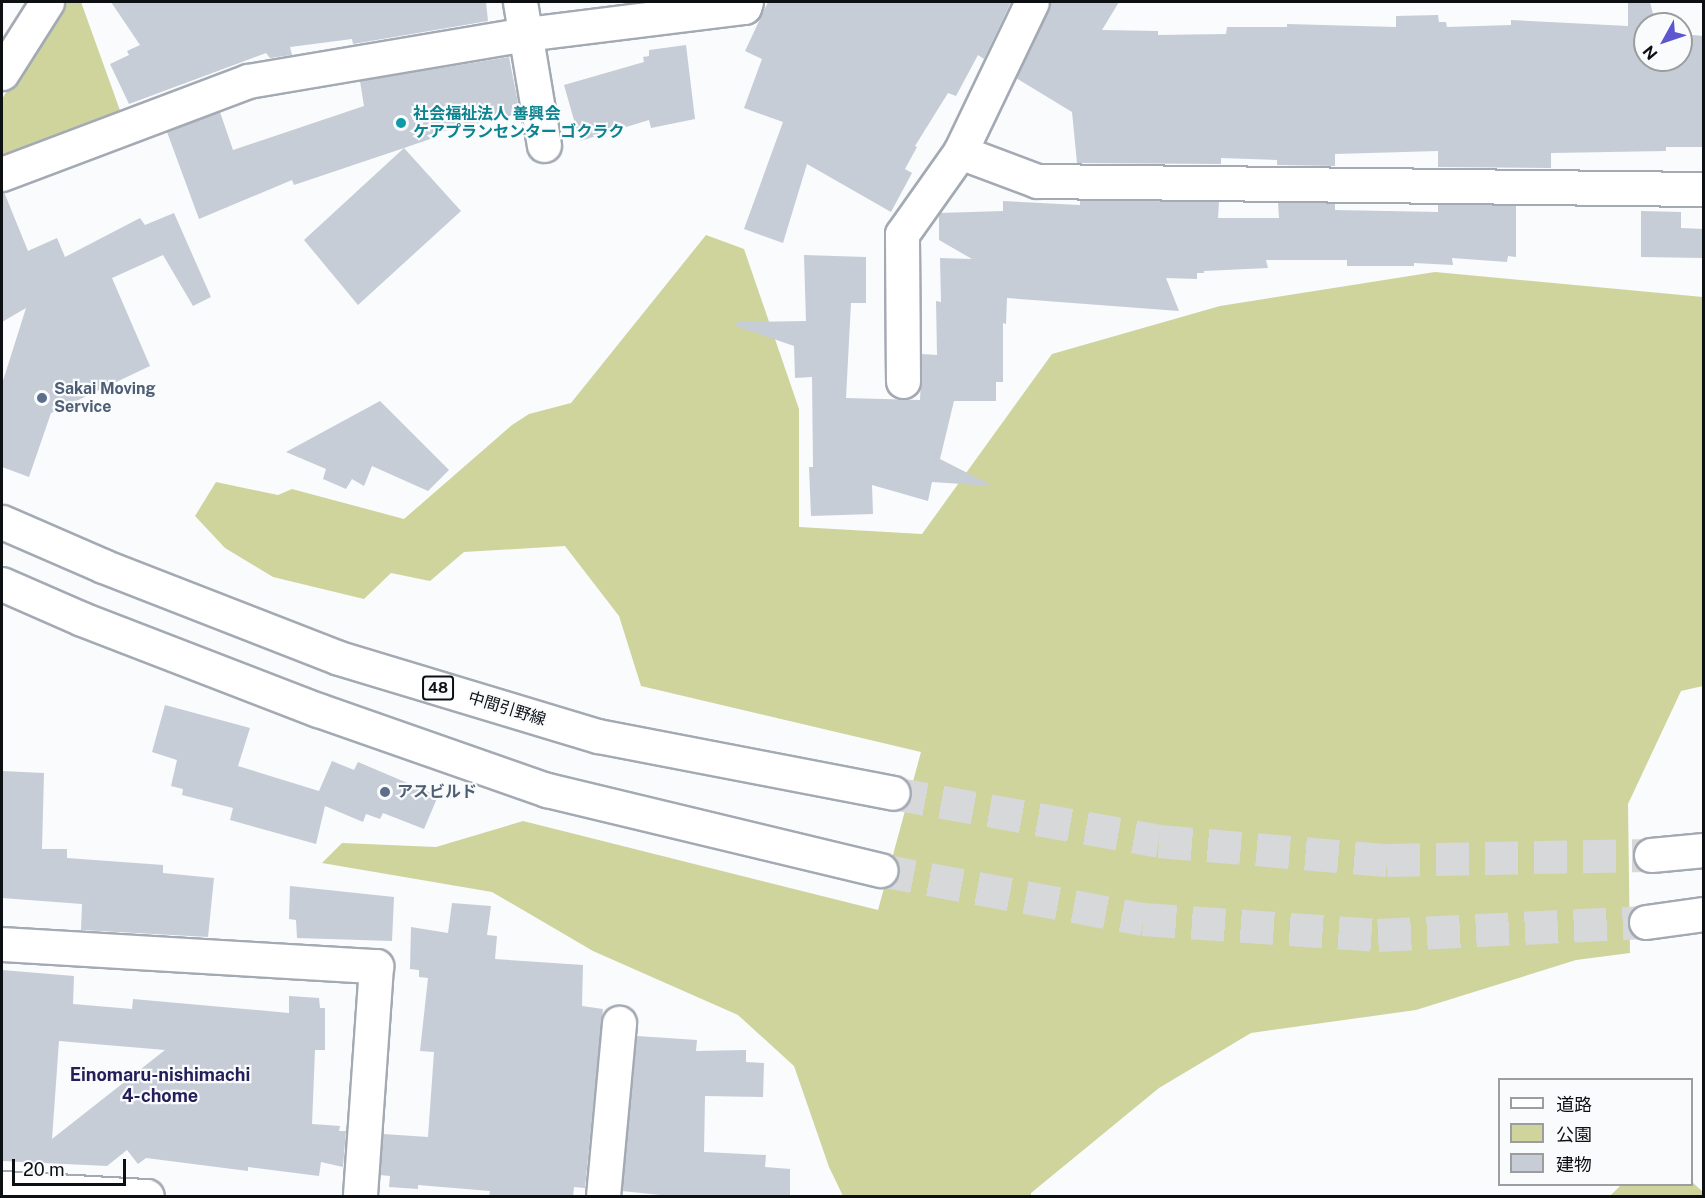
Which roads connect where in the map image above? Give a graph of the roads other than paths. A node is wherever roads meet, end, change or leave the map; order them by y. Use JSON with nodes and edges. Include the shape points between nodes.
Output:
{"nodes":[{"id":1,"x":47,"y":2,"type":"edge"},
{"id":2,"x":520,"y":2,"type":"edge"},
{"id":3,"x":746,"y":2,"type":"edge"},
{"id":4,"x":1032,"y":2,"type":"edge"},
{"id":5,"x":526,"y":34,"type":"junction"},
{"id":6,"x":2,"y":73,"type":"edge"},
{"id":7,"x":544,"y":145,"type":"dead end"},
{"id":8,"x":960,"y":152,"type":"junction"},
{"id":9,"x":2,"y":174,"type":"edge"},
{"id":10,"x":1704,"y":189,"type":"edge"},
{"id":11,"x":903,"y":381,"type":"dead end"},
{"id":12,"x":2,"y":522,"type":"edge"},
{"id":13,"x":2,"y":584,"type":"edge"},
{"id":14,"x":893,"y":793,"type":"tunnel mouth"},
{"id":15,"x":1704,"y":850,"type":"edge"},
{"id":16,"x":1651,"y":855,"type":"tunnel mouth"},
{"id":17,"x":881,"y":870,"type":"tunnel mouth"},
{"id":18,"x":1704,"y":914,"type":"edge"},
{"id":19,"x":1647,"y":922,"type":"tunnel mouth"},
{"id":20,"x":2,"y":944,"type":"edge"},
{"id":21,"x":620,"y":1023,"type":"dead end"},
{"id":22,"x":2,"y":1188,"type":"edge"},
{"id":23,"x":115,"y":1196,"type":"edge"},
{"id":24,"x":147,"y":1197,"type":"edge"},
{"id":25,"x":360,"y":1197,"type":"edge"},
{"id":26,"x":603,"y":1197,"type":"edge"}],
"edges":[{"from":1,"to":6,"type":"street"},
{"from":2,"to":5,"type":"street"},
{"from":3,"to":5,"type":"street","via":[[744,7]]},
{"from":4,"to":8,"type":"street"},
{"from":5,"to":7,"type":"street"},
{"from":5,"to":9,"type":"street","via":[[248,81]]},
{"from":8,"to":10,"type":"street","via":[[1037,181]]},
{"from":8,"to":11,"type":"street","via":[[902,234]]},
{"from":12,"to":14,"type":"street","name":"中間引野線","number":"48","via":[[103,566],[351,661],[598,736]]},
{"from":13,"to":17,"type":"street","via":[[318,710],[547,790]]},
{"from":15,"to":16,"type":"street"},
{"from":18,"to":19,"type":"street"},
{"from":20,"to":25,"type":"street","via":[[376,966]]},
{"from":21,"to":26,"type":"street"},
{"from":22,"to":23,"type":"street"},
{"from":23,"to":24,"type":"street"}]}
